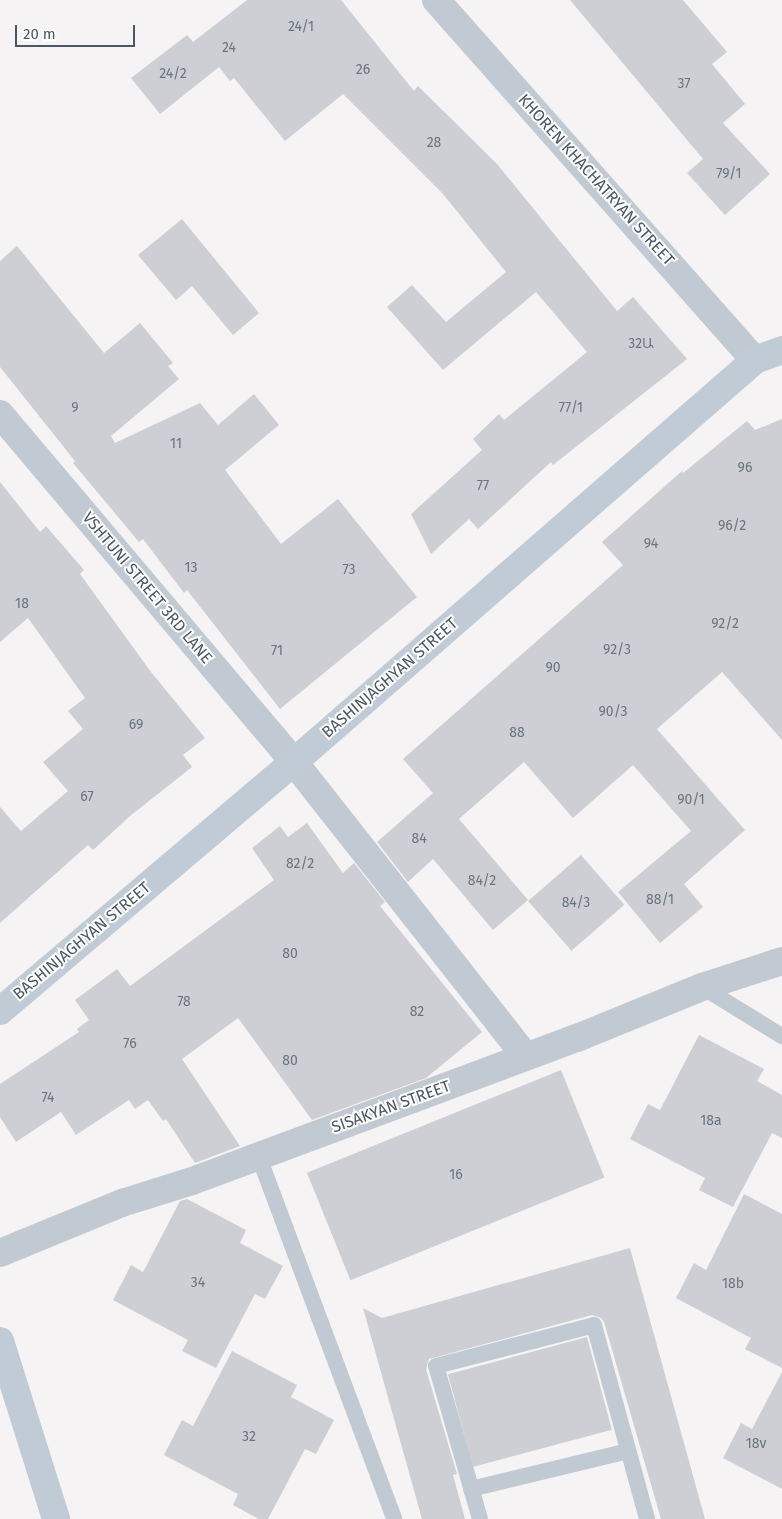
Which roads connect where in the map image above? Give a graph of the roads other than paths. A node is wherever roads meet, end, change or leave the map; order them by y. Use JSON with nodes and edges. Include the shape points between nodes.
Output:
{"nodes":[{"id":1,"x":436,"y":0,"type":"edge"},
{"id":2,"x":782,"y":350,"type":"edge"},
{"id":3,"x":755,"y":360,"type":"junction"},
{"id":4,"x":0,"y":414,"type":"edge"},
{"id":5,"x":294,"y":762,"type":"junction"},
{"id":6,"x":782,"y":961,"type":"edge"},
{"id":7,"x":702,"y":987,"type":"junction"},
{"id":8,"x":0,"y":1011,"type":"edge"},
{"id":9,"x":782,"y":1036,"type":"edge"},
{"id":10,"x":526,"y":1057,"type":"junction"},
{"id":11,"x":259,"y":1157,"type":"junction"},
{"id":12,"x":0,"y":1253,"type":"edge"},
{"id":13,"x":0,"y":1341,"type":"edge"},
{"id":14,"x":628,"y":1451,"type":"junction"},
{"id":15,"x":471,"y":1489,"type":"junction"},
{"id":16,"x":56,"y":1519,"type":"edge"},
{"id":17,"x":394,"y":1519,"type":"edge"},
{"id":18,"x":480,"y":1519,"type":"edge"},
{"id":19,"x":647,"y":1519,"type":"edge"}],
"edges":[{"from":1,"to":3,"type":"street","name":"KHOREN KHACHATRYAN STREET"},
{"from":2,"to":3,"type":"main road","name":"BASHINJAGHYAN STREET"},
{"from":3,"to":5,"type":"main road","name":"BASHINJAGHYAN STREET"},
{"from":4,"to":5,"type":"street","name":"VSHTUNI STREET 3RD LANE"},
{"from":5,"to":8,"type":"main road","name":"BASHINJAGHYAN STREET"},
{"from":5,"to":10,"type":"street","name":"VSHTUNI STREET 3RD LANE"},
{"from":6,"to":7,"type":"street","name":"SISAKYAN STREET"},
{"from":7,"to":9,"type":"lane"},
{"from":7,"to":10,"type":"street","name":"SISAKYAN STREET"},
{"from":10,"to":11,"type":"street","name":"SISAKYAN STREET"},
{"from":11,"to":12,"type":"street","name":"SISAKYAN STREET","via":[[122,1203]]},
{"from":11,"to":17,"type":"lane"},
{"from":13,"to":16,"type":"main road"},
{"from":14,"to":15,"type":"lane"},
{"from":14,"to":15,"type":"lane","via":[[594,1324],[436,1366]]},
{"from":14,"to":19,"type":"lane"},
{"from":15,"to":18,"type":"lane"}]}
